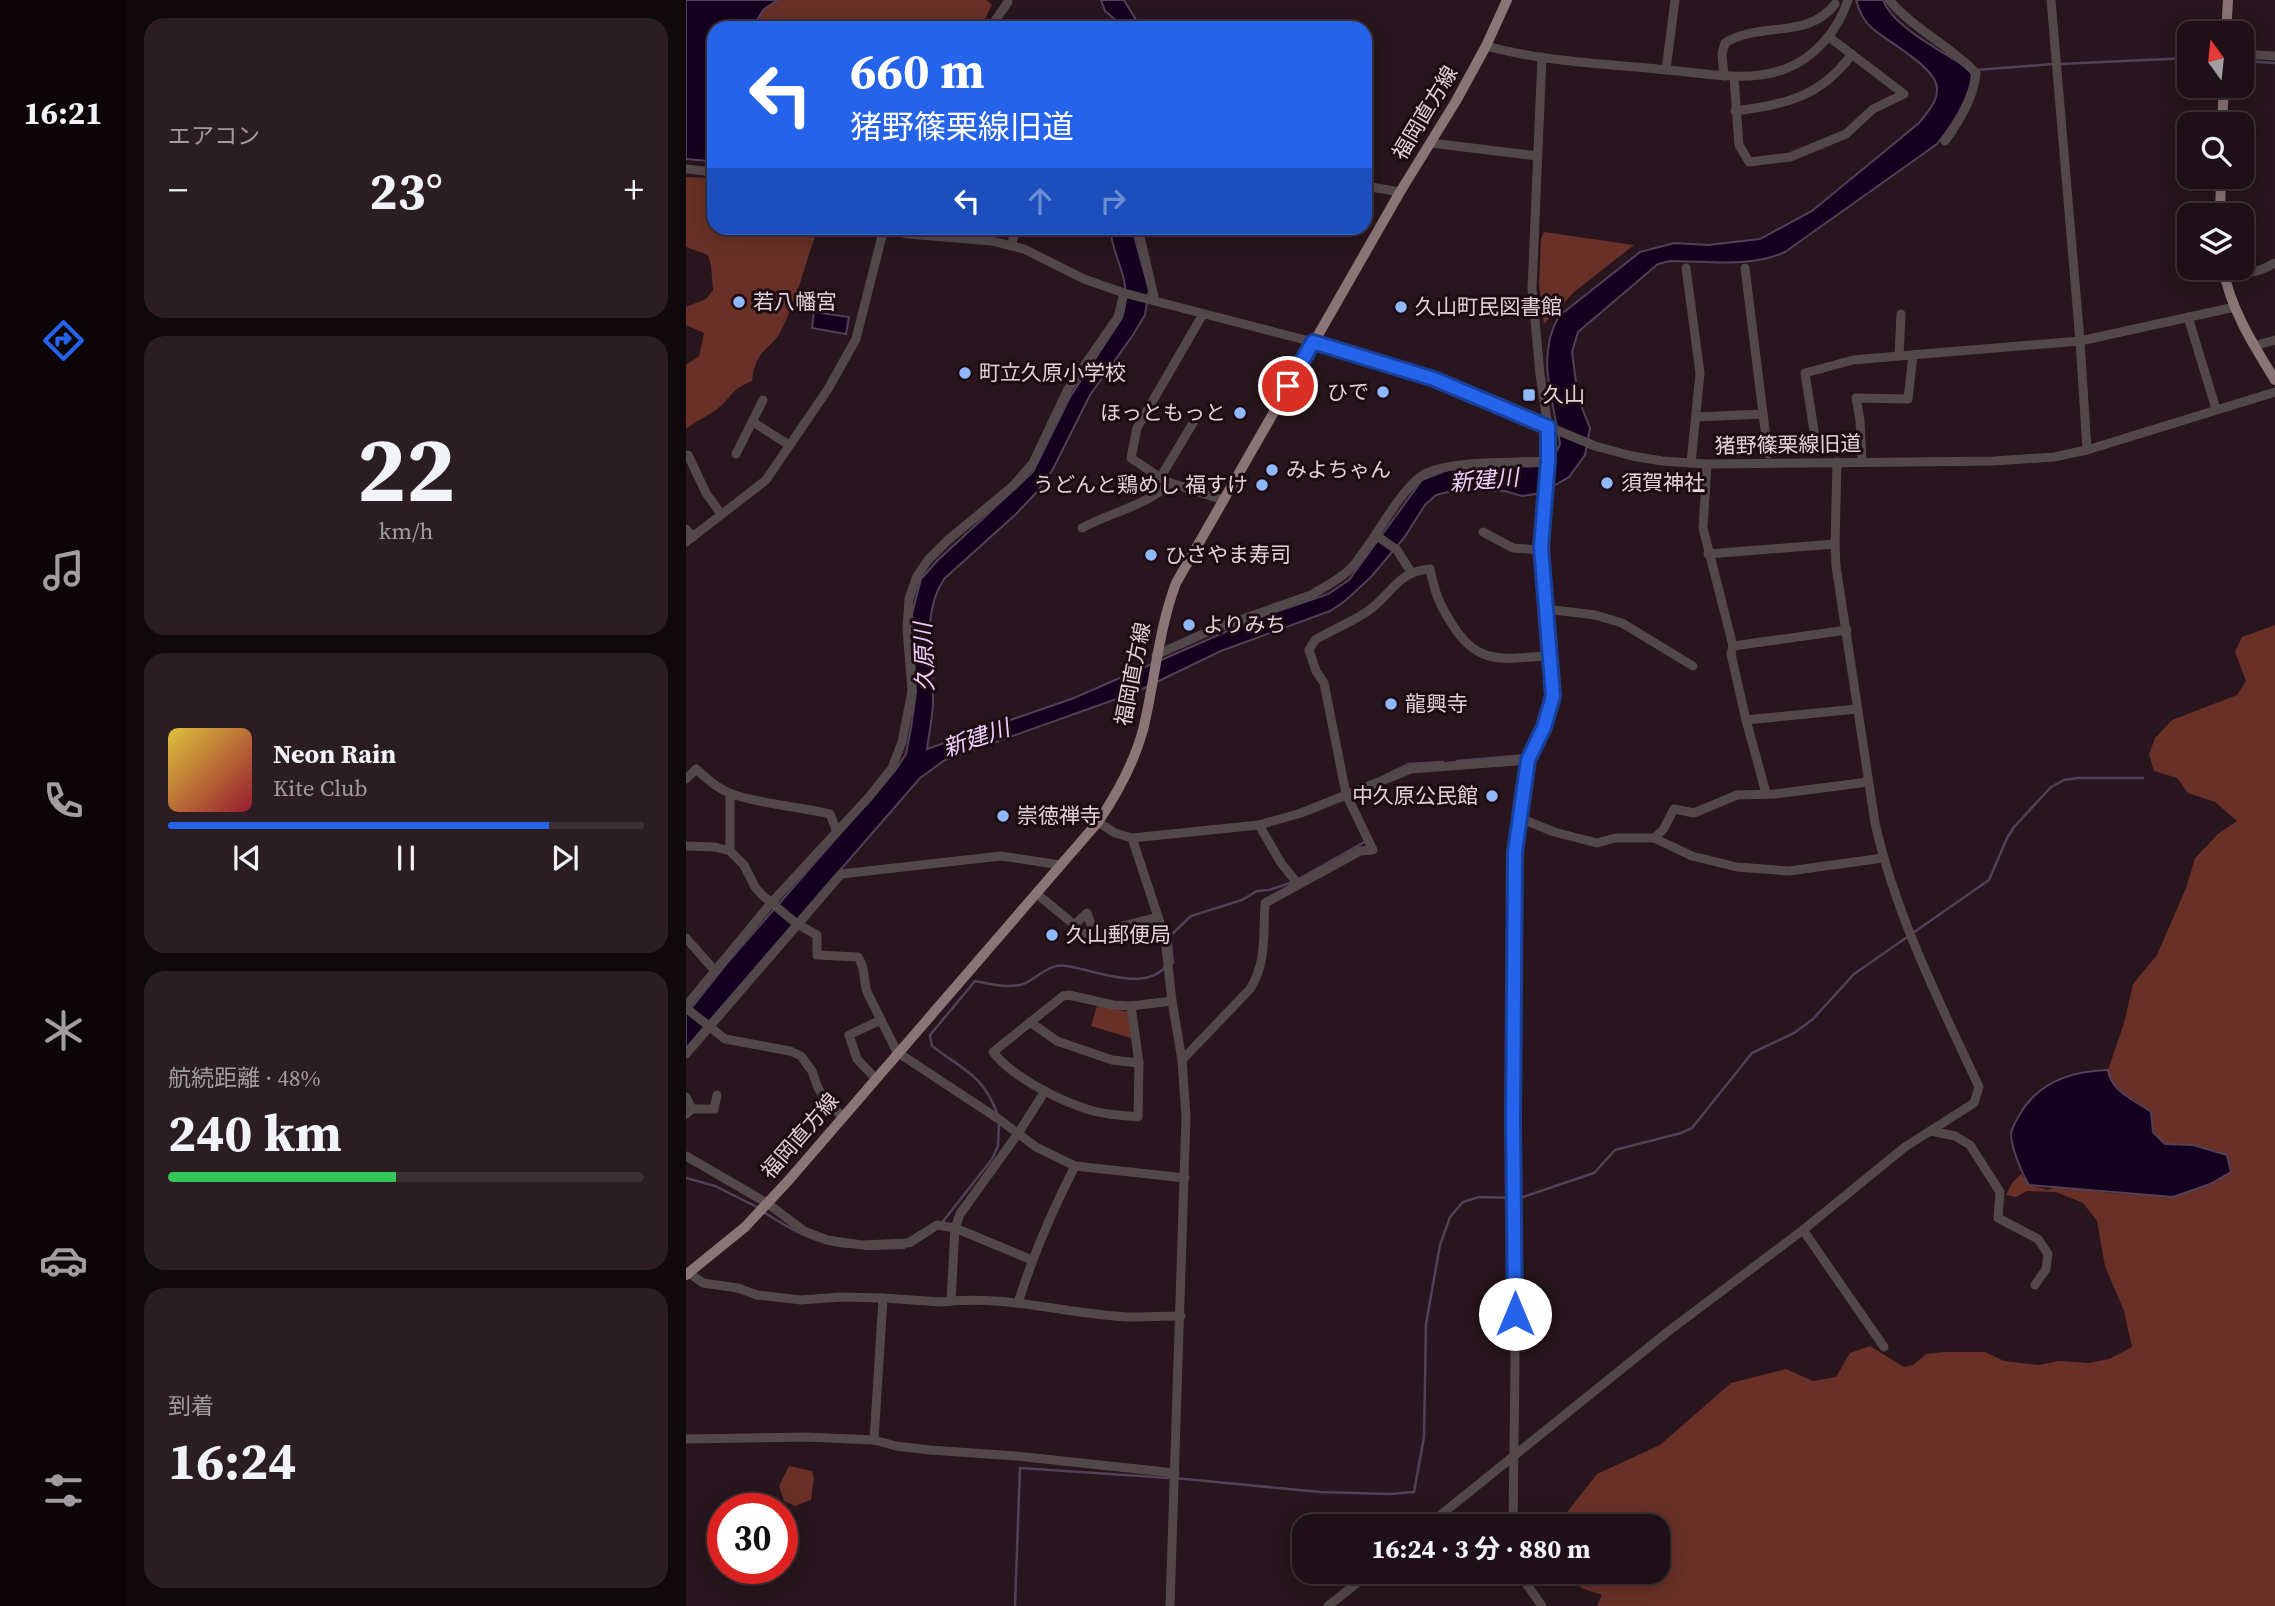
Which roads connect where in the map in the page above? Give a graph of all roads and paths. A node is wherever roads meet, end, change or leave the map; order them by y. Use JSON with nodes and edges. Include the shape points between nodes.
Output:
{"nodes":[{"id":1,"x":1507,"y":0,"type":"edge"},
{"id":2,"x":1675,"y":0,"type":"edge"},
{"id":3,"x":1849,"y":0,"type":"edge"},
{"id":4,"x":1889,"y":0,"type":"edge"},
{"id":5,"x":2051,"y":0,"type":"edge"},
{"id":6,"x":2228,"y":0,"type":"edge"},
{"id":7,"x":1008,"y":2,"type":"dead end"},
{"id":8,"x":1833,"y":2,"type":"edge"},
{"id":9,"x":1845,"y":11,"type":"junction"},
{"id":10,"x":995,"y":21,"type":"edge"},
{"id":11,"x":2227,"y":21,"type":"edge"},
{"id":12,"x":1829,"y":37,"type":"junction"},
{"id":13,"x":1486,"y":46,"type":"junction"},
{"id":14,"x":1852,"y":54,"type":"junction"},
{"id":15,"x":2254,"y":55,"type":"edge"},
{"id":16,"x":2275,"y":56,"type":"edge"},
{"id":17,"x":1542,"y":57,"type":"junction"},
{"id":18,"x":1666,"y":70,"type":"junction"},
{"id":19,"x":1729,"y":76,"type":"junction"},
{"id":20,"x":1735,"y":111,"type":"junction"},
{"id":21,"x":1945,"y":141,"type":"dead end"},
{"id":22,"x":1431,"y":143,"type":"junction"},
{"id":23,"x":1537,"y":156,"type":"junction"},
{"id":24,"x":686,"y":169,"type":"edge"},
{"id":25,"x":707,"y":171,"type":"edge"},
{"id":26,"x":1372,"y":187,"type":"edge"},
{"id":27,"x":1400,"y":192,"type":"junction"},
{"id":28,"x":883,"y":235,"type":"edge"},
{"id":29,"x":920,"y":235,"type":"edge"},
{"id":30,"x":1014,"y":235,"type":"edge"},
{"id":31,"x":1139,"y":235,"type":"edge"},
{"id":32,"x":1011,"y":246,"type":"junction"},
{"id":33,"x":2275,"y":264,"type":"edge"},
{"id":34,"x":1686,"y":268,"type":"dead end"},
{"id":35,"x":1745,"y":268,"type":"dead end"},
{"id":36,"x":2254,"y":272,"type":"edge"},
{"id":37,"x":2227,"y":280,"type":"edge"},
{"id":38,"x":1124,"y":293,"type":"junction"},
{"id":39,"x":1152,"y":301,"type":"junction"},
{"id":40,"x":2235,"y":307,"type":"junction"},
{"id":41,"x":1203,"y":314,"type":"junction"},
{"id":42,"x":1901,"y":314,"type":"dead end"},
{"id":43,"x":2188,"y":317,"type":"junction"},
{"id":44,"x":2275,"y":340,"type":"edge"},
{"id":45,"x":2080,"y":341,"type":"junction"},
{"id":46,"x":1313,"y":342,"type":"junction"},
{"id":47,"x":2254,"y":346,"type":"junction"},
{"id":48,"x":1913,"y":355,"type":"junction"},
{"id":49,"x":1899,"y":356,"type":"junction"},
{"id":50,"x":2275,"y":380,"type":"edge"},
{"id":51,"x":2275,"y":392,"type":"edge"},
{"id":52,"x":763,"y":400,"type":"dead end"},
{"id":53,"x":2216,"y":409,"type":"junction"},
{"id":54,"x":1763,"y":414,"type":"junction"},
{"id":55,"x":1696,"y":417,"type":"junction"},
{"id":56,"x":754,"y":422,"type":"junction"},
{"id":57,"x":1193,"y":423,"type":"dead end"},
{"id":58,"x":1548,"y":427,"type":"junction"},
{"id":59,"x":789,"y":445,"type":"junction"},
{"id":60,"x":2087,"y":450,"type":"junction"},
{"id":61,"x":1768,"y":451,"type":"junction"},
{"id":62,"x":736,"y":454,"type":"dead end"},
{"id":63,"x":688,"y":455,"type":"edge"},
{"id":64,"x":1548,"y":461,"type":"junction"},
{"id":65,"x":1837,"y":462,"type":"junction"},
{"id":66,"x":1862,"y":462,"type":"junction"},
{"id":67,"x":1691,"y":463,"type":"junction"},
{"id":68,"x":1769,"y":463,"type":"junction"},
{"id":69,"x":1707,"y":464,"type":"junction"},
{"id":70,"x":1160,"y":478,"type":"junction"},
{"id":71,"x":1170,"y":483,"type":"junction"},
{"id":72,"x":1223,"y":500,"type":"junction"},
{"id":73,"x":721,"y":514,"type":"junction"},
{"id":74,"x":686,"y":528,"type":"edge"},
{"id":75,"x":1082,"y":528,"type":"dead end"},
{"id":76,"x":1483,"y":532,"type":"dead end"},
{"id":77,"x":1377,"y":536,"type":"junction"},
{"id":78,"x":690,"y":539,"type":"edge"},
{"id":79,"x":1835,"y":544,"type":"junction"},
{"id":80,"x":1541,"y":550,"type":"junction"},
{"id":81,"x":1708,"y":554,"type":"junction"},
{"id":82,"x":1411,"y":572,"type":"junction"},
{"id":83,"x":1546,"y":609,"type":"junction"},
{"id":84,"x":1847,"y":630,"type":"junction"},
{"id":85,"x":1734,"y":646,"type":"junction"},
{"id":86,"x":1156,"y":655,"type":"junction"},
{"id":87,"x":1548,"y":656,"type":"junction"},
{"id":88,"x":1693,"y":666,"type":"dead end"},
{"id":89,"x":1857,"y":709,"type":"junction"},
{"id":90,"x":1746,"y":720,"type":"junction"},
{"id":91,"x":1528,"y":760,"type":"junction"},
{"id":92,"x":686,"y":779,"type":"edge"},
{"id":93,"x":1868,"y":782,"type":"junction"},
{"id":94,"x":1766,"y":793,"type":"junction"},
{"id":95,"x":730,"y":794,"type":"junction"},
{"id":96,"x":1346,"y":794,"type":"junction"},
{"id":97,"x":1520,"y":818,"type":"junction"},
{"id":98,"x":1098,"y":822,"type":"junction"},
{"id":99,"x":1259,"y":825,"type":"junction"},
{"id":100,"x":837,"y":832,"type":"junction"},
{"id":101,"x":1132,"y":838,"type":"junction"},
{"id":102,"x":1654,"y":838,"type":"junction"},
{"id":103,"x":686,"y":846,"type":"edge"},
{"id":104,"x":730,"y":851,"type":"junction"},
{"id":105,"x":1883,"y":859,"type":"junction"},
{"id":106,"x":1061,"y":865,"type":"junction"},
{"id":107,"x":1298,"y":884,"type":"junction"},
{"id":108,"x":1037,"y":894,"type":"junction"},
{"id":109,"x":771,"y":903,"type":"junction"},
{"id":110,"x":1158,"y":916,"type":"junction"},
{"id":111,"x":797,"y":925,"type":"junction"},
{"id":112,"x":1074,"y":925,"type":"junction"},
{"id":113,"x":1094,"y":933,"type":"junction"},
{"id":114,"x":686,"y":938,"type":"edge"},
{"id":115,"x":715,"y":971,"type":"junction"},
{"id":116,"x":1172,"y":1001,"type":"junction"},
{"id":117,"x":1131,"y":1006,"type":"junction"},
{"id":118,"x":686,"y":1007,"type":"edge"},
{"id":119,"x":881,"y":1020,"type":"junction"},
{"id":120,"x":1030,"y":1022,"type":"junction"},
{"id":121,"x":708,"y":1028,"type":"junction"},
{"id":122,"x":897,"y":1052,"type":"junction"},
{"id":123,"x":686,"y":1054,"type":"edge"},
{"id":124,"x":1182,"y":1060,"type":"junction"},
{"id":125,"x":1139,"y":1063,"type":"junction"},
{"id":126,"x":876,"y":1078,"type":"junction"},
{"id":127,"x":1045,"y":1091,"type":"junction"},
{"id":128,"x":717,"y":1095,"type":"dead end"},
{"id":129,"x":686,"y":1097,"type":"edge"},
{"id":130,"x":689,"y":1112,"type":"edge"},
{"id":131,"x":843,"y":1116,"type":"junction"},
{"id":132,"x":1931,"y":1130,"type":"junction"},
{"id":133,"x":1017,"y":1135,"type":"junction"},
{"id":134,"x":686,"y":1156,"type":"edge"},
{"id":135,"x":1074,"y":1166,"type":"junction"},
{"id":136,"x":1185,"y":1178,"type":"junction"},
{"id":137,"x":767,"y":1203,"type":"junction"},
{"id":138,"x":955,"y":1228,"type":"junction"},
{"id":139,"x":1803,"y":1230,"type":"junction"},
{"id":140,"x":1032,"y":1260,"type":"junction"},
{"id":141,"x":687,"y":1274,"type":"edge"},
{"id":142,"x":2035,"y":1285,"type":"dead end"},
{"id":143,"x":883,"y":1298,"type":"junction"},
{"id":144,"x":951,"y":1301,"type":"junction"},
{"id":145,"x":1018,"y":1303,"type":"junction"},
{"id":146,"x":1181,"y":1316,"type":"junction"},
{"id":147,"x":1884,"y":1347,"type":"dead end"},
{"id":148,"x":686,"y":1439,"type":"edge"},
{"id":149,"x":874,"y":1440,"type":"junction"},
{"id":150,"x":1512,"y":1457,"type":"junction"},
{"id":151,"x":1175,"y":1473,"type":"junction"},
{"id":152,"x":1442,"y":1514,"type":"edge"},
{"id":153,"x":1513,"y":1514,"type":"edge"},
{"id":154,"x":1356,"y":1584,"type":"edge"},
{"id":155,"x":1526,"y":1584,"type":"edge"},
{"id":156,"x":1171,"y":1606,"type":"edge"},
{"id":157,"x":1328,"y":1606,"type":"edge"},
{"id":158,"x":1542,"y":1606,"type":"edge"}],
"edges":[{"from":1,"to":13,"type":"main road","name":"福岡直方線"},
{"from":2,"to":18,"type":"street"},
{"from":3,"to":9,"type":"street"},
{"from":4,"to":21,"type":"street","via":[[1976,73],[1975,86]]},
{"from":5,"to":45,"type":"street"},
{"from":6,"to":11,"type":"main road"},
{"from":7,"to":10,"type":"street"},
{"from":8,"to":9,"type":"street"},
{"from":8,"to":19,"type":"street","via":[[1819,20],[1804,26],[1752,32],[1725,43],[1722,54]]},
{"from":9,"to":12,"type":"street"},
{"from":12,"to":14,"type":"street"},
{"from":12,"to":19,"type":"street","via":[[1786,69]]},
{"from":13,"to":17,"type":"street"},
{"from":13,"to":22,"type":"main road","name":"福岡直方線"},
{"from":14,"to":20,"type":"street","via":[[1839,72],[1797,98]]},
{"from":14,"to":20,"type":"street","via":[[1904,94],[1873,109],[1846,134],[1790,157],[1749,162],[1739,145]]},
{"from":15,"to":16,"type":"street"},
{"from":17,"to":18,"type":"street"},
{"from":17,"to":23,"type":"street"},
{"from":18,"to":19,"type":"street"},
{"from":19,"to":20,"type":"street"},
{"from":22,"to":23,"type":"street"},
{"from":22,"to":27,"type":"main road","name":"福岡直方線"},
{"from":23,"to":58,"type":"street","via":[[1532,289]]},
{"from":24,"to":25,"type":"street"},
{"from":26,"to":27,"type":"street"},
{"from":27,"to":46,"type":"main road","name":"福岡直方線"},
{"from":28,"to":59,"type":"street","via":[[856,339]]},
{"from":29,"to":32,"type":"street","name":"猪野篠栗線旧道"},
{"from":30,"to":32,"type":"street"},
{"from":31,"to":39,"type":"street"},
{"from":32,"to":38,"type":"street","name":"猪野篠栗線旧道"},
{"from":33,"to":36,"type":"street"},
{"from":34,"to":55,"type":"street","via":[[1700,373]]},
{"from":35,"to":54,"type":"street"},
{"from":37,"to":40,"type":"main road"},
{"from":38,"to":39,"type":"street","name":"猪野篠栗線旧道"},
{"from":38,"to":100,"type":"street","via":[[1118,317],[1068,388],[1033,463],[938,550],[918,576],[909,599],[912,691],[902,743],[892,768]]},
{"from":39,"to":41,"type":"street","name":"猪野篠栗線旧道"},
{"from":40,"to":43,"type":"street"},
{"from":40,"to":47,"type":"main road"},
{"from":41,"to":46,"type":"street","name":"猪野篠栗線旧道"},
{"from":41,"to":70,"type":"street","via":[[1137,428],[1131,458]]},
{"from":42,"to":49,"type":"street"},
{"from":43,"to":45,"type":"street"},
{"from":43,"to":53,"type":"street"},
{"from":44,"to":47,"type":"street"},
{"from":45,"to":48,"type":"street"},
{"from":45,"to":60,"type":"street"},
{"from":46,"to":58,"type":"street","name":"猪野篠栗線旧道","via":[[1434,379]]},
{"from":46,"to":72,"type":"main road","name":"福岡直方線"},
{"from":47,"to":50,"type":"main road"},
{"from":48,"to":49,"type":"street"},
{"from":48,"to":66,"type":"street","via":[[1908,399],[1856,398]]},
{"from":49,"to":61,"type":"street","via":[[1853,360],[1805,373],[1815,438]]},
{"from":51,"to":53,"type":"street","name":"猪野篠栗線旧道"},
{"from":52,"to":56,"type":"street"},
{"from":53,"to":60,"type":"street","name":"猪野篠栗線旧道"},
{"from":54,"to":55,"type":"street"},
{"from":54,"to":61,"type":"street"},
{"from":55,"to":67,"type":"street"},
{"from":56,"to":59,"type":"street"},
{"from":56,"to":62,"type":"street"},
{"from":57,"to":70,"type":"street"},
{"from":58,"to":64,"type":"street"},
{"from":58,"to":67,"type":"street","name":"猪野篠栗線旧道","via":[[1632,456]]},
{"from":59,"to":73,"type":"street","via":[[765,480]]},
{"from":60,"to":66,"type":"street","name":"猪野篠栗線旧道","via":[[1994,461]]},
{"from":61,"to":68,"type":"street"},
{"from":63,"to":73,"type":"street"},
{"from":64,"to":77,"type":"street","via":[[1455,466],[1428,472],[1415,480]]},
{"from":64,"to":80,"type":"street"},
{"from":65,"to":66,"type":"street","name":"猪野篠栗線旧道"},
{"from":65,"to":68,"type":"street","name":"猪野篠栗線旧道"},
{"from":65,"to":79,"type":"street"},
{"from":67,"to":69,"type":"street","name":"猪野篠栗線旧道"},
{"from":68,"to":69,"type":"street","name":"猪野篠栗線旧道"},
{"from":69,"to":81,"type":"street","via":[[1703,528]]},
{"from":70,"to":71,"type":"street"},
{"from":71,"to":72,"type":"street"},
{"from":71,"to":75,"type":"street","via":[[1157,496]]},
{"from":72,"to":86,"type":"main road","name":"福岡直方線","via":[[1176,583]]},
{"from":73,"to":78,"type":"street"},
{"from":74,"to":78,"type":"street"},
{"from":76,"to":80,"type":"street","via":[[1513,548]]},
{"from":77,"to":82,"type":"street","via":[[1397,550]]},
{"from":77,"to":86,"type":"street","via":[[1350,569],[1311,595]]},
{"from":79,"to":81,"type":"street"},
{"from":79,"to":84,"type":"street"},
{"from":80,"to":83,"type":"street"},
{"from":81,"to":85,"type":"street"},
{"from":82,"to":87,"type":"street","via":[[1430,569],[1436,596],[1470,648],[1504,658]]},
{"from":82,"to":96,"type":"street","via":[[1367,612],[1310,644],[1312,661],[1324,683]]},
{"from":83,"to":87,"type":"street"},
{"from":83,"to":88,"type":"street","via":[[1622,623]]},
{"from":84,"to":85,"type":"street"},
{"from":84,"to":89,"type":"street"},
{"from":85,"to":90,"type":"street","via":[[1731,654]]},
{"from":86,"to":98,"type":"main road","name":"福岡直方線","via":[[1142,732],[1123,781]]},
{"from":87,"to":91,"type":"street","via":[[1552,701]]},
{"from":89,"to":90,"type":"street"},
{"from":89,"to":93,"type":"street"},
{"from":90,"to":94,"type":"street"},
{"from":91,"to":96,"type":"street","via":[[1411,769]]},
{"from":91,"to":97,"type":"street"},
{"from":92,"to":95,"type":"street","via":[[696,769]]},
{"from":93,"to":94,"type":"street"},
{"from":93,"to":105,"type":"street"},
{"from":94,"to":102,"type":"street","via":[[1737,795],[1694,813],[1674,809]]},
{"from":95,"to":100,"type":"street","via":[[830,814]]},
{"from":95,"to":104,"type":"street"},
{"from":96,"to":99,"type":"street"},
{"from":96,"to":107,"type":"street","via":[[1373,850],[1360,851]]},
{"from":97,"to":102,"type":"street","via":[[1597,843]]},
{"from":97,"to":150,"type":"street","via":[[1514,880]]},
{"from":98,"to":101,"type":"street"},
{"from":98,"to":106,"type":"main road","name":"福岡直方線"},
{"from":99,"to":101,"type":"street"},
{"from":99,"to":107,"type":"street"},
{"from":100,"to":109,"type":"street"},
{"from":101,"to":110,"type":"street"},
{"from":102,"to":105,"type":"street","via":[[1692,856],[1737,867],[1789,871]]},
{"from":103,"to":104,"type":"street"},
{"from":104,"to":109,"type":"street"},
{"from":105,"to":132,"type":"street","via":[[1912,942],[1979,1087],[1974,1103]]},
{"from":106,"to":108,"type":"main road","name":"福岡直方線"},
{"from":106,"to":111,"type":"street","via":[[1002,856],[841,874]]},
{"from":107,"to":124,"type":"street","via":[[1265,903],[1263,957],[1250,989]]},
{"from":108,"to":112,"type":"street"},
{"from":108,"to":122,"type":"main road","name":"福岡直方線"},
{"from":109,"to":111,"type":"street"},
{"from":109,"to":115,"type":"street"},
{"from":110,"to":113,"type":"street"},
{"from":110,"to":116,"type":"street"},
{"from":111,"to":119,"type":"street","via":[[817,935],[817,955],[858,957],[865,968],[864,984]]},
{"from":111,"to":121,"type":"street"},
{"from":112,"to":113,"type":"street","via":[[1080,934]]},
{"from":112,"to":113,"type":"street","via":[[1087,913]]},
{"from":114,"to":115,"type":"street"},
{"from":115,"to":118,"type":"street"},
{"from":116,"to":117,"type":"street"},
{"from":116,"to":124,"type":"street"},
{"from":117,"to":120,"type":"street","via":[[1069,995]]},
{"from":117,"to":125,"type":"street"},
{"from":118,"to":121,"type":"street"},
{"from":119,"to":122,"type":"street"},
{"from":119,"to":126,"type":"street","via":[[849,1035],[857,1059]]},
{"from":120,"to":125,"type":"street","via":[[1057,1041],[1112,1060]]},
{"from":120,"to":127,"type":"street","via":[[993,1052],[1018,1077]]},
{"from":121,"to":123,"type":"street"},
{"from":121,"to":131,"type":"street","via":[[725,1040],[801,1056],[826,1101]]},
{"from":122,"to":126,"type":"main road","name":"福岡直方線"},
{"from":122,"to":133,"type":"street"},
{"from":124,"to":136,"type":"street"},
{"from":125,"to":127,"type":"street","via":[[1138,1117],[1093,1111]]},
{"from":126,"to":131,"type":"main road","name":"福岡直方線"},
{"from":127,"to":133,"type":"street"},
{"from":128,"to":130,"type":"street","via":[[714,1109]]},
{"from":129,"to":130,"type":"street"},
{"from":131,"to":137,"type":"main road","name":"福岡直方線"},
{"from":132,"to":139,"type":"street"},
{"from":132,"to":142,"type":"street","via":[[1970,1145],[2000,1192],[1998,1218],[2038,1239],[2048,1254],[2046,1269]]},
{"from":133,"to":135,"type":"street"},
{"from":133,"to":138,"type":"street","via":[[960,1214]]},
{"from":134,"to":137,"type":"street"},
{"from":135,"to":136,"type":"street"},
{"from":135,"to":140,"type":"street"},
{"from":136,"to":146,"type":"street"},
{"from":137,"to":138,"type":"street","via":[[804,1231],[862,1245],[908,1242],[937,1225]]},
{"from":137,"to":141,"type":"main road","name":"福岡直方線"},
{"from":138,"to":140,"type":"street"},
{"from":138,"to":144,"type":"street"},
{"from":139,"to":147,"type":"street"},
{"from":139,"to":150,"type":"street"},
{"from":140,"to":145,"type":"street"},
{"from":141,"to":143,"type":"street","via":[[703,1283],[768,1296]]},
{"from":143,"to":144,"type":"street"},
{"from":143,"to":149,"type":"street"},
{"from":144,"to":145,"type":"street"},
{"from":145,"to":146,"type":"street","via":[[1127,1317]]},
{"from":146,"to":151,"type":"street"},
{"from":148,"to":149,"type":"street"},
{"from":149,"to":151,"type":"street","via":[[930,1450]]},
{"from":150,"to":152,"type":"street"},
{"from":150,"to":153,"type":"street"},
{"from":151,"to":156,"type":"street"},
{"from":154,"to":157,"type":"street"},
{"from":155,"to":158,"type":"street"}]}
